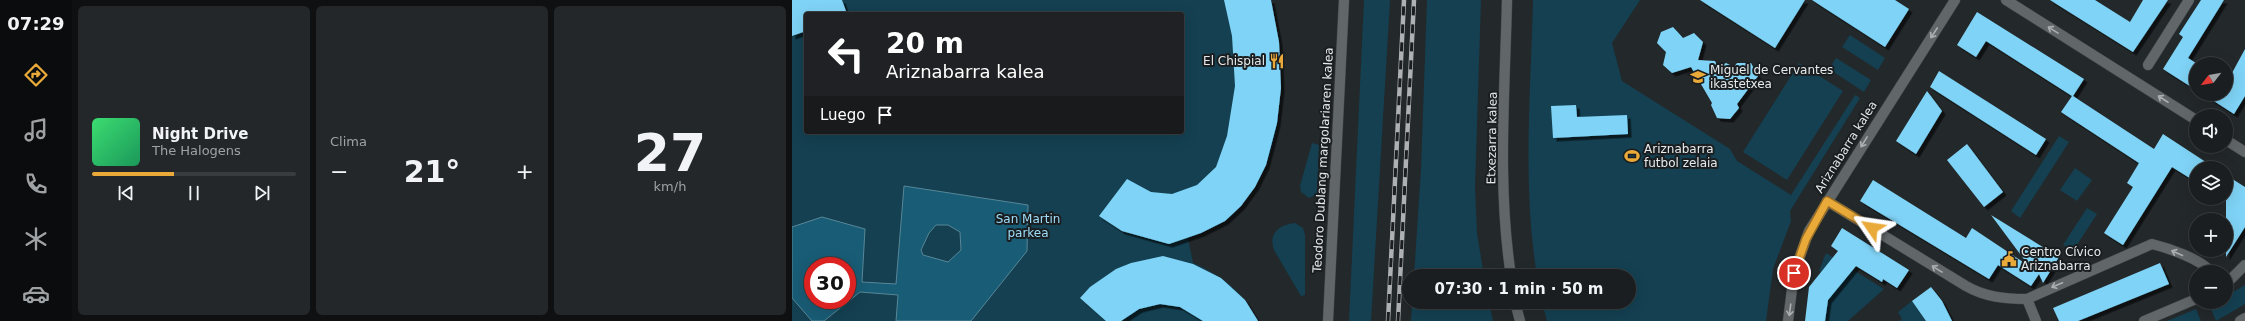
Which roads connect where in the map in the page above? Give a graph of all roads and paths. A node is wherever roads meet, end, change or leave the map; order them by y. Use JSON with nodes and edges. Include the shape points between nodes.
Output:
{"nodes":[{"id":1,"x":1344,"y":0,"type":"edge"},
{"id":2,"x":1508,"y":0,"type":"edge"},
{"id":3,"x":1955,"y":0,"type":"edge"},
{"id":4,"x":2006,"y":0,"type":"edge"},
{"id":5,"x":2189,"y":0,"type":"edge"},
{"id":6,"x":2148,"y":65,"type":"dead end"},
{"id":7,"x":2189,"y":116,"type":"edge"},
{"id":8,"x":2233,"y":144,"type":"edge"},
{"id":9,"x":2245,"y":152,"type":"edge"},
{"id":10,"x":1827,"y":201,"type":"junction"},
{"id":11,"x":2200,"y":265,"type":"edge"},
{"id":12,"x":2245,"y":265,"type":"edge"},
{"id":13,"x":1510,"y":269,"type":"edge"},
{"id":14,"x":2233,"y":277,"type":"edge"},
{"id":15,"x":2027,"y":299,"type":"junction"},
{"id":16,"x":2189,"y":302,"type":"edge"},
{"id":17,"x":1517,"y":309,"type":"edge"},
{"id":18,"x":2245,"y":318,"type":"edge"},
{"id":19,"x":1328,"y":321,"type":"edge"},
{"id":20,"x":1520,"y":321,"type":"edge"},
{"id":21,"x":1788,"y":321,"type":"edge"},
{"id":22,"x":2036,"y":321,"type":"edge"},
{"id":23,"x":2144,"y":321,"type":"edge"},
{"id":24,"x":2240,"y":321,"type":"edge"}],
"edges":[{"from":1,"to":19,"type":"street","name":"Teodoro Dublang margolariaren kalea"},
{"from":2,"to":13,"type":"street","name":"Etxezarra kalea","via":[[1504,165],[1505,232]]},
{"from":3,"to":10,"type":"street","name":"Ariznabarra kalea","one_way":true},
{"from":7,"to":4,"type":"street","one_way":true},
{"from":5,"to":6,"type":"street"},
{"from":8,"to":9,"type":"street"},
{"from":15,"to":10,"type":"street","name":"Ariznabarra kalea","one_way":true,"via":[[2008,299],[1976,292]]},
{"from":10,"to":21,"type":"street","name":"Ariznabarra kalea","one_way":true,"via":[[1798,259]]},
{"from":11,"to":15,"type":"street","name":"Ariznabarra kalea","one_way":true,"via":[[2164,247],[2152,244]]},
{"from":12,"to":14,"type":"street"},
{"from":15,"to":22,"type":"street"},
{"from":16,"to":23,"type":"street"},
{"from":17,"to":20,"type":"street"},
{"from":18,"to":24,"type":"street"}]}
